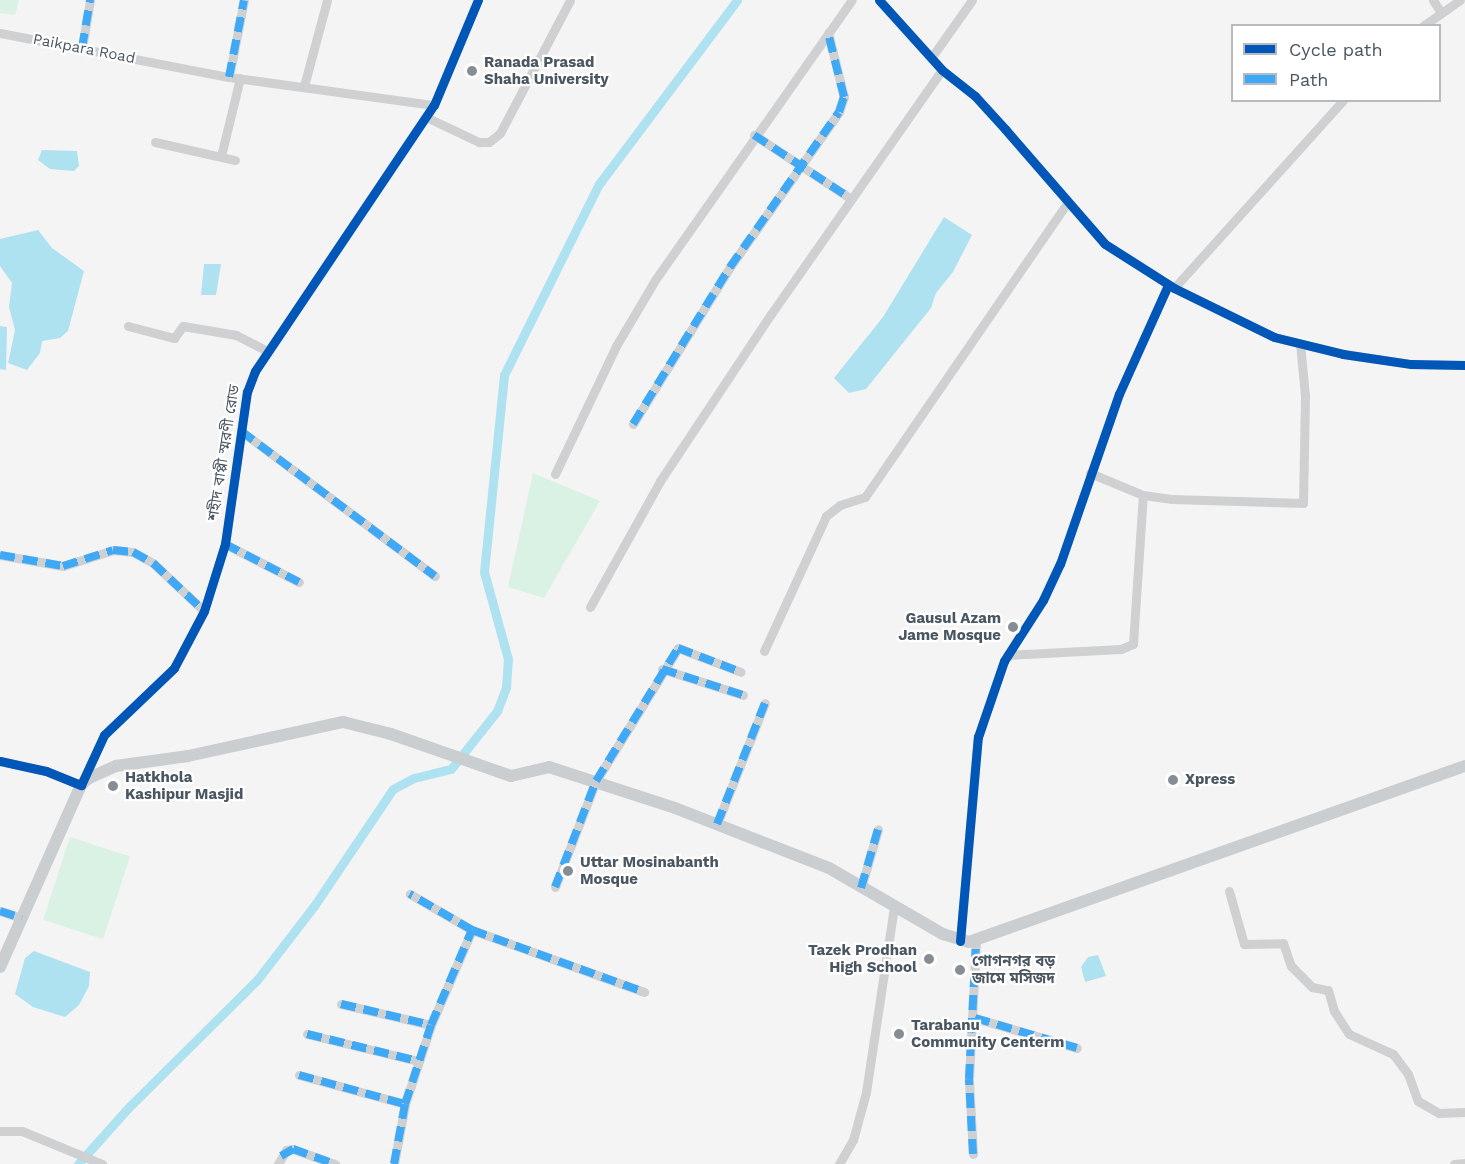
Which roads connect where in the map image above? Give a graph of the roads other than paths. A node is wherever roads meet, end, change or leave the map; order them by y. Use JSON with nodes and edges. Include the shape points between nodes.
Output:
{"nodes":[{"id":1,"x":90,"y":0,"type":"edge"},
{"id":2,"x":244,"y":0,"type":"edge"},
{"id":3,"x":327,"y":0,"type":"edge"},
{"id":4,"x":478,"y":0,"type":"edge"},
{"id":5,"x":570,"y":0,"type":"edge"},
{"id":6,"x":852,"y":0,"type":"edge"},
{"id":7,"x":879,"y":0,"type":"edge"},
{"id":8,"x":972,"y":0,"type":"edge"},
{"id":9,"x":1433,"y":0,"type":"edge"},
{"id":10,"x":1460,"y":0,"type":"edge"},
{"id":11,"x":1441,"y":13,"type":"junction"},
{"id":12,"x":1426,"y":24,"type":"edge"},
{"id":13,"x":0,"y":33,"type":"edge"},
{"id":14,"x":828,"y":33,"type":"junction"},
{"id":15,"x":82,"y":48,"type":"junction"},
{"id":16,"x":931,"y":58,"type":"junction"},
{"id":17,"x":942,"y":70,"type":"junction"},
{"id":18,"x":229,"y":76,"type":"junction"},
{"id":19,"x":240,"y":78,"type":"junction"},
{"id":20,"x":304,"y":86,"type":"junction"},
{"id":21,"x":1340,"y":102,"type":"edge"},
{"id":22,"x":434,"y":105,"type":"junction"},
{"id":23,"x":426,"y":117,"type":"junction"},
{"id":24,"x":754,"y":135,"type":"junction"},
{"id":25,"x":155,"y":142,"type":"dead end"},
{"id":26,"x":221,"y":156,"type":"junction"},
{"id":27,"x":235,"y":160,"type":"dead end"},
{"id":28,"x":799,"y":166,"type":"junction"},
{"id":29,"x":850,"y":198,"type":"junction"},
{"id":30,"x":1066,"y":204,"type":"junction"},
{"id":31,"x":1171,"y":286,"type":"junction"},
{"id":32,"x":128,"y":326,"type":"dead end"},
{"id":33,"x":1300,"y":344,"type":"junction"},
{"id":34,"x":267,"y":351,"type":"junction"},
{"id":35,"x":1465,"y":365,"type":"edge"},
{"id":36,"x":633,"y":424,"type":"dead end"},
{"id":37,"x":241,"y":431,"type":"junction"},
{"id":38,"x":1090,"y":473,"type":"junction"},
{"id":39,"x":555,"y":474,"type":"dead end"},
{"id":40,"x":1143,"y":495,"type":"junction"},
{"id":41,"x":225,"y":544,"type":"junction"},
{"id":42,"x":0,"y":555,"type":"edge"},
{"id":43,"x":435,"y":576,"type":"dead end"},
{"id":44,"x":299,"y":582,"type":"dead end"},
{"id":45,"x":590,"y":607,"type":"dead end"},
{"id":46,"x":204,"y":611,"type":"junction"},
{"id":47,"x":764,"y":651,"type":"dead end"},
{"id":48,"x":1007,"y":655,"type":"junction"},
{"id":49,"x":662,"y":669,"type":"junction"},
{"id":50,"x":741,"y":672,"type":"dead end"},
{"id":51,"x":743,"y":695,"type":"dead end"},
{"id":52,"x":765,"y":703,"type":"dead end"},
{"id":53,"x":0,"y":761,"type":"edge"},
{"id":54,"x":1465,"y":766,"type":"edge"},
{"id":55,"x":596,"y":781,"type":"junction"},
{"id":56,"x":81,"y":785,"type":"junction"},
{"id":57,"x":717,"y":824,"type":"junction"},
{"id":58,"x":878,"y":829,"type":"dead end"},
{"id":59,"x":555,"y":887,"type":"dead end"},
{"id":60,"x":861,"y":888,"type":"junction"},
{"id":61,"x":1229,"y":891,"type":"dead end"},
{"id":62,"x":410,"y":894,"type":"dead end"},
{"id":63,"x":894,"y":906,"type":"junction"},
{"id":64,"x":0,"y":911,"type":"edge"},
{"id":65,"x":22,"y":918,"type":"junction"},
{"id":66,"x":472,"y":930,"type":"junction"},
{"id":67,"x":960,"y":941,"type":"junction"},
{"id":68,"x":976,"y":941,"type":"junction"},
{"id":69,"x":0,"y":967,"type":"edge"},
{"id":70,"x":644,"y":992,"type":"dead end"},
{"id":71,"x":341,"y":1004,"type":"dead end"},
{"id":72,"x":975,"y":1018,"type":"junction"},
{"id":73,"x":431,"y":1025,"type":"junction"},
{"id":74,"x":307,"y":1034,"type":"dead end"},
{"id":75,"x":1077,"y":1048,"type":"dead end"},
{"id":76,"x":418,"y":1061,"type":"junction"},
{"id":77,"x":299,"y":1076,"type":"dead end"},
{"id":78,"x":405,"y":1104,"type":"junction"},
{"id":79,"x":1465,"y":1112,"type":"edge"},
{"id":80,"x":0,"y":1131,"type":"edge"},
{"id":81,"x":973,"y":1154,"type":"dead end"},
{"id":82,"x":1465,"y":1163,"type":"edge"},
{"id":83,"x":102,"y":1164,"type":"edge"},
{"id":84,"x":278,"y":1164,"type":"edge"},
{"id":85,"x":335,"y":1164,"type":"edge"},
{"id":86,"x":394,"y":1164,"type":"edge"},
{"id":87,"x":839,"y":1164,"type":"edge"},
{"id":88,"x":1454,"y":1164,"type":"edge"}],
"edges":[{"from":1,"to":15,"type":"street"},
{"from":2,"to":18,"type":"street"},
{"from":3,"to":20,"type":"street"},
{"from":4,"to":22,"type":"street","name":"শহীদ বাপ্পী স্মরণী রোড"},
{"from":5,"to":23,"type":"street","via":[[500,133],[489,142],[479,142]]},
{"from":6,"to":14,"type":"street"},
{"from":7,"to":16,"type":"street"},
{"from":8,"to":16,"type":"street"},
{"from":9,"to":11,"type":"street"},
{"from":10,"to":11,"type":"street"},
{"from":11,"to":12,"type":"street"},
{"from":13,"to":15,"type":"street","name":"Paikpara Road"},
{"from":14,"to":24,"type":"street"},
{"from":14,"to":28,"type":"street","via":[[844,97],[829,127]]},
{"from":15,"to":18,"type":"street","name":"Paikpara Road"},
{"from":16,"to":17,"type":"street"},
{"from":17,"to":29,"type":"street"},
{"from":17,"to":30,"type":"street","via":[[982,104]]},
{"from":18,"to":19,"type":"street","name":"Paikpara Road"},
{"from":19,"to":20,"type":"street","name":"Paikpara Road"},
{"from":19,"to":26,"type":"street"},
{"from":20,"to":22,"type":"street","name":"Paikpara Road"},
{"from":21,"to":31,"type":"street"},
{"from":22,"to":23,"type":"street","name":"শহীদ বাপ্পী স্মরণী রোড"},
{"from":23,"to":34,"type":"street","name":"শহীদ বাপ্পী স্মরণী রোড"},
{"from":24,"to":28,"type":"street"},
{"from":24,"to":39,"type":"street","via":[[655,280],[611,356]]},
{"from":25,"to":26,"type":"street"},
{"from":26,"to":27,"type":"street"},
{"from":28,"to":29,"type":"street"},
{"from":28,"to":36,"type":"street","via":[[730,267]]},
{"from":29,"to":45,"type":"street","via":[[660,481]]},
{"from":30,"to":31,"type":"street","via":[[1105,244]]},
{"from":30,"to":47,"type":"street","via":[[865,497],[840,505],[826,516]]},
{"from":31,"to":33,"type":"street","via":[[1274,337]]},
{"from":31,"to":38,"type":"street","via":[[1119,394]]},
{"from":32,"to":34,"type":"street","via":[[171,338],[177,336],[180,326],[194,327],[243,338]]},
{"from":33,"to":35,"type":"street","via":[[1411,364]]},
{"from":33,"to":40,"type":"street","via":[[1305,396],[1303,503]]},
{"from":34,"to":37,"type":"street","name":"শহীদ বাপ্পী স্মরণী রোড","via":[[247,392]]},
{"from":37,"to":41,"type":"street","name":"শহীদ বাপ্পী স্মরণী রোড"},
{"from":37,"to":43,"type":"street"},
{"from":38,"to":40,"type":"street"},
{"from":38,"to":48,"type":"street","via":[[1060,564],[1043,600]]},
{"from":40,"to":48,"type":"street","via":[[1133,644],[1121,649]]},
{"from":41,"to":44,"type":"street"},
{"from":41,"to":46,"type":"street","name":"শহীদ বাপ্পী স্মরণী রোড"},
{"from":42,"to":46,"type":"street","via":[[63,566],[113,550],[133,552],[153,563]]},
{"from":46,"to":56,"type":"street","name":"শহীদ বাপ্পী স্মরণী রোড","via":[[174,668],[104,735]]},
{"from":48,"to":67,"type":"street","via":[[974,756],[972,842]]},
{"from":49,"to":50,"type":"street","via":[[682,647]]},
{"from":49,"to":51,"type":"street"},
{"from":49,"to":55,"type":"street"},
{"from":52,"to":57,"type":"street"},
{"from":53,"to":56,"type":"street","via":[[46,771]]},
{"from":54,"to":68,"type":"main road"},
{"from":55,"to":56,"type":"main road","via":[[549,766],[511,776],[362,724],[343,722],[188,756],[116,766]]},
{"from":55,"to":57,"type":"main road"},
{"from":55,"to":59,"type":"street"},
{"from":56,"to":65,"type":"main road"},
{"from":57,"to":60,"type":"main road","via":[[829,868]]},
{"from":58,"to":60,"type":"street"},
{"from":60,"to":63,"type":"main road"},
{"from":61,"to":79,"type":"street","via":[[1244,944],[1283,943],[1291,966],[1312,987],[1328,990],[1334,1011],[1349,1034],[1393,1054],[1418,1101],[1439,1113]]},
{"from":62,"to":66,"type":"street"},
{"from":63,"to":67,"type":"main road"},
{"from":63,"to":87,"type":"street","via":[[866,1092],[853,1140]]},
{"from":64,"to":65,"type":"street"},
{"from":65,"to":69,"type":"main road"},
{"from":66,"to":70,"type":"street"},
{"from":66,"to":73,"type":"street"},
{"from":67,"to":68,"type":"main road"},
{"from":68,"to":72,"type":"street"},
{"from":71,"to":73,"type":"street"},
{"from":72,"to":75,"type":"street"},
{"from":72,"to":81,"type":"street","via":[[969,1079]]},
{"from":73,"to":76,"type":"street"},
{"from":74,"to":76,"type":"street"},
{"from":76,"to":78,"type":"street"},
{"from":77,"to":78,"type":"street"},
{"from":78,"to":86,"type":"street"},
{"from":80,"to":83,"type":"street","via":[[22,1131]]},
{"from":82,"to":88,"type":"street"},
{"from":84,"to":85,"type":"street","via":[[286,1150],[293,1149]]}]}
